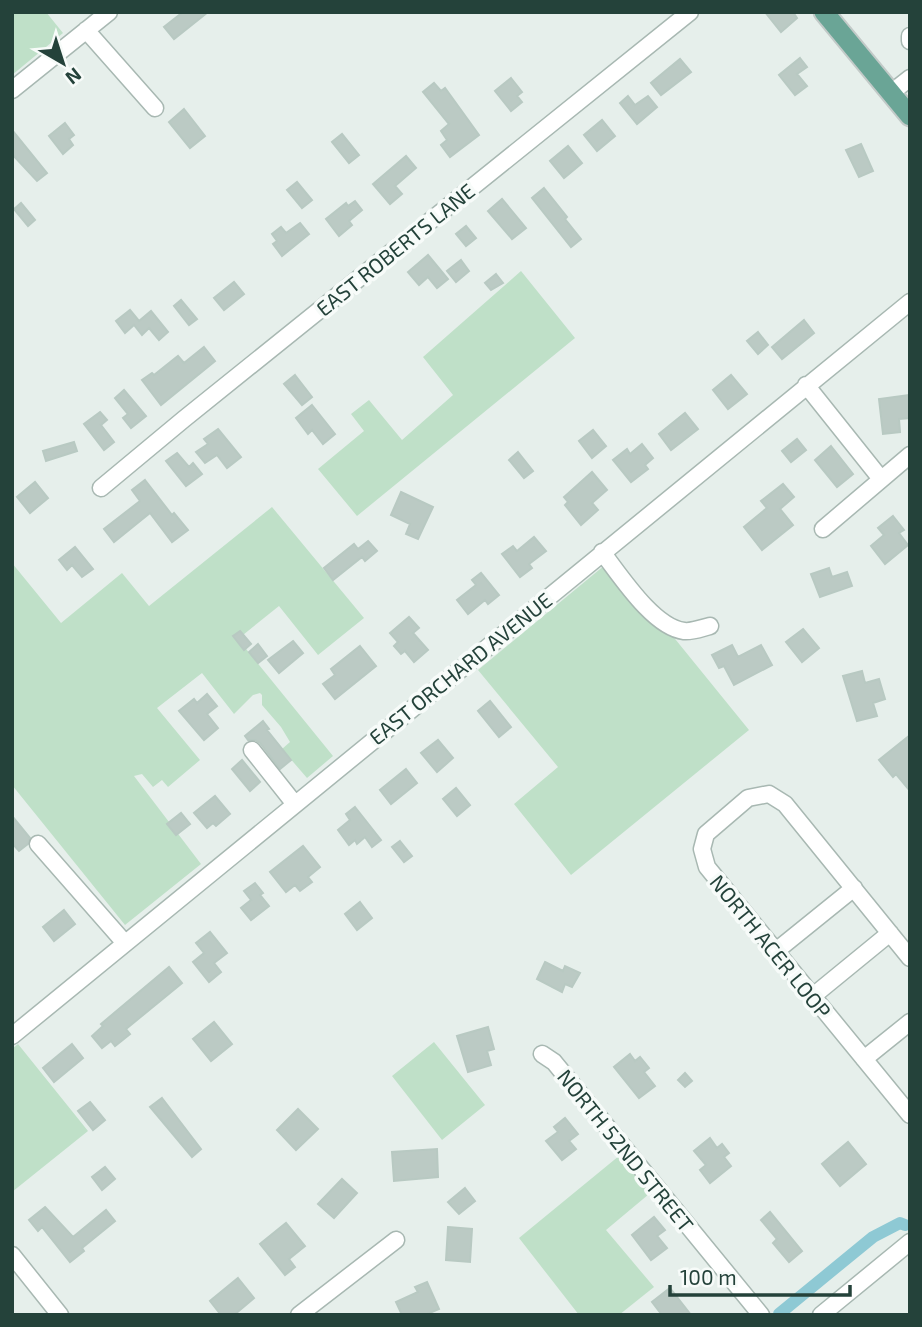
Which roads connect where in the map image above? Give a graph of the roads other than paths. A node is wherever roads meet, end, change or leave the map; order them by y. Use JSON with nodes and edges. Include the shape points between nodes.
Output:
{"nodes":[{"id":1,"x":108,"y":12,"type":"edge"},
{"id":2,"x":690,"y":12,"type":"edge"},
{"id":3,"x":824,"y":12,"type":"edge"},
{"id":4,"x":86,"y":30,"type":"junction"},
{"id":5,"x":910,"y":36,"type":"edge"},
{"id":6,"x":910,"y":41,"type":"edge"},
{"id":7,"x":910,"y":78,"type":"edge"},
{"id":8,"x":12,"y":90,"type":"edge"},
{"id":9,"x":891,"y":93,"type":"junction"},
{"id":10,"x":155,"y":108,"type":"dead end"},
{"id":11,"x":910,"y":116,"type":"edge"},
{"id":12,"x":910,"y":302,"type":"edge"},
{"id":13,"x":806,"y":385,"type":"junction"},
{"id":14,"x":910,"y":455,"type":"edge"},
{"id":15,"x":881,"y":479,"type":"junction"},
{"id":16,"x":101,"y":488,"type":"dead end"},
{"id":17,"x":823,"y":529,"type":"dead end"},
{"id":18,"x":602,"y":552,"type":"junction"},
{"id":19,"x":710,"y":625,"type":"dead end"},
{"id":20,"x":252,"y":750,"type":"dead end"},
{"id":21,"x":294,"y":803,"type":"junction"},
{"id":22,"x":38,"y":844,"type":"dead end"},
{"id":23,"x":853,"y":888,"type":"junction"},
{"id":24,"x":890,"y":933,"type":"junction"},
{"id":25,"x":124,"y":943,"type":"junction"},
{"id":26,"x":776,"y":951,"type":"junction"},
{"id":27,"x":910,"y":958,"type":"edge"},
{"id":28,"x":813,"y":996,"type":"junction"},
{"id":29,"x":910,"y":1022,"type":"edge"},
{"id":30,"x":13,"y":1035,"type":"edge"},
{"id":31,"x":542,"y":1054,"type":"dead end"},
{"id":32,"x":864,"y":1059,"type":"junction"},
{"id":33,"x":910,"y":1115,"type":"edge"},
{"id":34,"x":396,"y":1240,"type":"dead end"},
{"id":35,"x":910,"y":1242,"type":"edge"},
{"id":36,"x":12,"y":1255,"type":"edge"},
{"id":37,"x":60,"y":1315,"type":"edge"},
{"id":38,"x":299,"y":1315,"type":"edge"},
{"id":39,"x":761,"y":1315,"type":"edge"},
{"id":40,"x":821,"y":1315,"type":"edge"}],
"edges":[{"from":1,"to":4,"type":"street"},
{"from":2,"to":16,"type":"street","name":"EAST ROBERTS LANE"},
{"from":3,"to":9,"type":"main road"},
{"from":4,"to":8,"type":"street"},
{"from":4,"to":10,"type":"street"},
{"from":5,"to":6,"type":"street"},
{"from":7,"to":9,"type":"street"},
{"from":9,"to":11,"type":"main road"},
{"from":12,"to":13,"type":"street","name":"EAST ORCHARD AVENUE"},
{"from":13,"to":15,"type":"street"},
{"from":13,"to":18,"type":"street","name":"EAST ORCHARD AVENUE"},
{"from":14,"to":15,"type":"street"},
{"from":15,"to":17,"type":"street"},
{"from":18,"to":19,"type":"street","via":[[641,601],[668,626],[686,632]]},
{"from":18,"to":21,"type":"street","name":"EAST ORCHARD AVENUE"},
{"from":20,"to":21,"type":"street"},
{"from":21,"to":25,"type":"street","name":"EAST ORCHARD AVENUE"},
{"from":22,"to":25,"type":"street"},
{"from":23,"to":24,"type":"street","name":"NORTH ACER LOOP"},
{"from":23,"to":26,"type":"street"},
{"from":23,"to":26,"type":"street","name":"NORTH ACER LOOP","via":[[785,804],[769,794],[748,798],[706,834],[702,849],[707,867]]},
{"from":24,"to":27,"type":"street","name":"NORTH ACER LOOP"},
{"from":24,"to":28,"type":"street"},
{"from":25,"to":30,"type":"street","name":"EAST ORCHARD AVENUE"},
{"from":26,"to":28,"type":"street","name":"NORTH ACER LOOP"},
{"from":28,"to":32,"type":"street","name":"NORTH ACER LOOP"},
{"from":29,"to":32,"type":"street"},
{"from":31,"to":39,"type":"street","name":"NORTH 52ND STREET","via":[[554,1062]]},
{"from":32,"to":33,"type":"street","name":"NORTH ACER LOOP"},
{"from":34,"to":38,"type":"street"},
{"from":35,"to":40,"type":"street"},
{"from":36,"to":37,"type":"street"}]}
